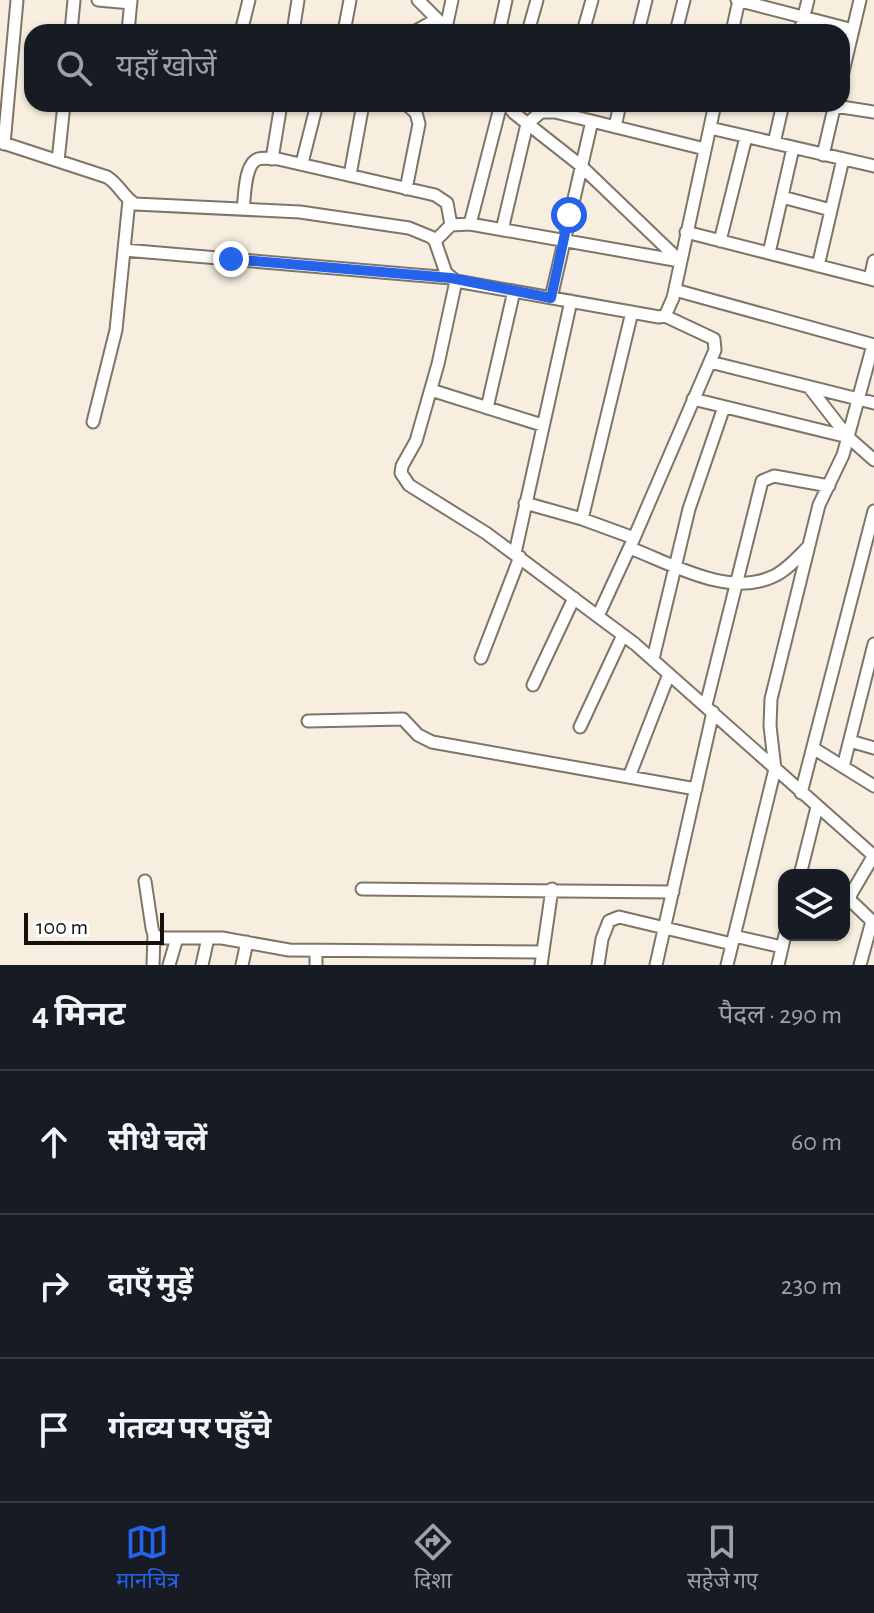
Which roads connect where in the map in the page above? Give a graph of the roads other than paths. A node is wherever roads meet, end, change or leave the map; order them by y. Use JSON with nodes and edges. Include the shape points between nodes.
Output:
{"nodes":[{"id":1,"x":17,"y":0,"type":"edge"},
{"id":2,"x":74,"y":0,"type":"edge"},
{"id":3,"x":98,"y":0,"type":"edge"},
{"id":4,"x":249,"y":0,"type":"edge"},
{"id":5,"x":298,"y":0,"type":"edge"},
{"id":6,"x":350,"y":0,"type":"edge"},
{"id":7,"x":418,"y":0,"type":"edge"},
{"id":8,"x":452,"y":0,"type":"edge"},
{"id":9,"x":506,"y":0,"type":"edge"},
{"id":10,"x":537,"y":0,"type":"edge"},
{"id":11,"x":592,"y":0,"type":"edge"},
{"id":12,"x":646,"y":0,"type":"edge"},
{"id":13,"x":684,"y":0,"type":"edge"},
{"id":14,"x":738,"y":0,"type":"edge"},
{"id":15,"x":808,"y":0,"type":"edge"},
{"id":16,"x":860,"y":0,"type":"edge"},
{"id":17,"x":131,"y":2,"type":"edge"},
{"id":18,"x":804,"y":17,"type":"junction"},
{"id":19,"x":72,"y":24,"type":"edge"},
{"id":20,"x":129,"y":24,"type":"edge"},
{"id":21,"x":243,"y":24,"type":"edge"},
{"id":22,"x":294,"y":24,"type":"edge"},
{"id":23,"x":346,"y":24,"type":"edge"},
{"id":24,"x":442,"y":24,"type":"edge"},
{"id":25,"x":445,"y":24,"type":"edge"},
{"id":26,"x":501,"y":24,"type":"edge"},
{"id":27,"x":530,"y":24,"type":"edge"},
{"id":28,"x":585,"y":24,"type":"edge"},
{"id":29,"x":640,"y":24,"type":"edge"},
{"id":30,"x":678,"y":24,"type":"edge"},
{"id":31,"x":734,"y":24,"type":"edge"},
{"id":32,"x":802,"y":24,"type":"edge"},
{"id":33,"x":830,"y":24,"type":"edge"},
{"id":34,"x":850,"y":29,"type":"edge"},
{"id":35,"x":853,"y":30,"type":"junction"},
{"id":36,"x":850,"y":43,"type":"edge"},
{"id":37,"x":850,"y":108,"type":"edge"},
{"id":38,"x":63,"y":112,"type":"edge"},
{"id":39,"x":280,"y":112,"type":"edge"},
{"id":40,"x":315,"y":112,"type":"edge"},
{"id":41,"x":362,"y":112,"type":"edge"},
{"id":42,"x":415,"y":112,"type":"edge"},
{"id":43,"x":499,"y":112,"type":"edge"},
{"id":44,"x":513,"y":112,"type":"edge"},
{"id":45,"x":544,"y":112,"type":"edge"},
{"id":46,"x":551,"y":112,"type":"edge"},
{"id":47,"x":618,"y":112,"type":"edge"},
{"id":48,"x":713,"y":112,"type":"edge"},
{"id":49,"x":781,"y":112,"type":"edge"},
{"id":50,"x":833,"y":112,"type":"edge"},
{"id":51,"x":874,"y":112,"type":"edge"},
{"id":52,"x":592,"y":121,"type":"junction"},
{"id":53,"x":527,"y":124,"type":"junction"},
{"id":54,"x":615,"y":127,"type":"junction"},
{"id":55,"x":710,"y":128,"type":"junction"},
{"id":56,"x":746,"y":137,"type":"junction"},
{"id":57,"x":2,"y":143,"type":"edge"},
{"id":58,"x":774,"y":143,"type":"junction"},
{"id":59,"x":793,"y":148,"type":"junction"},
{"id":60,"x":705,"y":149,"type":"junction"},
{"id":61,"x":823,"y":155,"type":"junction"},
{"id":62,"x":272,"y":159,"type":"junction"},
{"id":63,"x":843,"y":159,"type":"junction"},
{"id":64,"x":58,"y":161,"type":"junction"},
{"id":65,"x":302,"y":163,"type":"junction"},
{"id":66,"x":580,"y":165,"type":"junction"},
{"id":67,"x":874,"y":166,"type":"edge"},
{"id":68,"x":350,"y":175,"type":"junction"},
{"id":69,"x":406,"y":189,"type":"junction"},
{"id":70,"x":782,"y":197,"type":"junction"},
{"id":71,"x":129,"y":200,"type":"junction"},
{"id":72,"x":243,"y":209,"type":"junction"},
{"id":73,"x":831,"y":210,"type":"junction"},
{"id":74,"x":470,"y":224,"type":"junction"},
{"id":75,"x":451,"y":225,"type":"junction"},
{"id":76,"x":502,"y":230,"type":"junction"},
{"id":77,"x":686,"y":232,"type":"junction"},
{"id":78,"x":563,"y":240,"type":"junction"},
{"id":79,"x":435,"y":241,"type":"junction"},
{"id":80,"x":720,"y":241,"type":"junction"},
{"id":81,"x":124,"y":250,"type":"junction"},
{"id":82,"x":769,"y":253,"type":"junction"},
{"id":83,"x":680,"y":261,"type":"junction"},
{"id":84,"x":874,"y":261,"type":"edge"},
{"id":85,"x":818,"y":266,"type":"junction"},
{"id":86,"x":453,"y":279,"type":"junction"},
{"id":87,"x":872,"y":280,"type":"edge"},
{"id":88,"x":675,"y":290,"type":"junction"},
{"id":89,"x":514,"y":291,"type":"junction"},
{"id":90,"x":551,"y":298,"type":"junction"},
{"id":91,"x":571,"y":301,"type":"junction"},
{"id":92,"x":632,"y":312,"type":"junction"},
{"id":93,"x":665,"y":316,"type":"junction"},
{"id":94,"x":873,"y":345,"type":"edge"},
{"id":95,"x":710,"y":362,"type":"junction"},
{"id":96,"x":809,"y":387,"type":"junction"},
{"id":97,"x":431,"y":390,"type":"junction"},
{"id":98,"x":693,"y":399,"type":"junction"},
{"id":99,"x":858,"y":399,"type":"junction"},
{"id":100,"x":874,"y":403,"type":"edge"},
{"id":101,"x":724,"y":407,"type":"junction"},
{"id":102,"x":487,"y":408,"type":"junction"},
{"id":103,"x":93,"y":422,"type":"dead end"},
{"id":104,"x":542,"y":425,"type":"junction"},
{"id":105,"x":851,"y":440,"type":"junction"},
{"id":106,"x":874,"y":447,"type":"edge"},
{"id":107,"x":874,"y":460,"type":"edge"},
{"id":108,"x":829,"y":486,"type":"junction"},
{"id":109,"x":525,"y":503,"type":"junction"},
{"id":110,"x":874,"y":511,"type":"edge"},
{"id":111,"x":582,"y":519,"type":"junction"},
{"id":112,"x":632,"y":543,"type":"junction"},
{"id":113,"x":808,"y":547,"type":"junction"},
{"id":114,"x":518,"y":555,"type":"junction"},
{"id":115,"x":675,"y":565,"type":"junction"},
{"id":116,"x":736,"y":582,"type":"junction"},
{"id":117,"x":574,"y":598,"type":"junction"},
{"id":118,"x":598,"y":616,"type":"junction"},
{"id":119,"x":623,"y":635,"type":"junction"},
{"id":120,"x":874,"y":644,"type":"edge"},
{"id":121,"x":481,"y":658,"type":"dead end"},
{"id":122,"x":653,"y":659,"type":"junction"},
{"id":123,"x":669,"y":674,"type":"junction"},
{"id":124,"x":533,"y":685,"type":"dead end"},
{"id":125,"x":710,"y":709,"type":"junction"},
{"id":126,"x":308,"y":721,"type":"dead end"},
{"id":127,"x":580,"y":727,"type":"dead end"},
{"id":128,"x":850,"y":741,"type":"junction"},
{"id":129,"x":813,"y":748,"type":"junction"},
{"id":130,"x":874,"y":748,"type":"edge"},
{"id":131,"x":843,"y":767,"type":"junction"},
{"id":132,"x":775,"y":769,"type":"junction"},
{"id":133,"x":629,"y":777,"type":"junction"},
{"id":134,"x":874,"y":786,"type":"edge"},
{"id":135,"x":696,"y":789,"type":"junction"},
{"id":136,"x":801,"y":793,"type":"junction"},
{"id":137,"x":817,"y":807,"type":"junction"},
{"id":138,"x":874,"y":856,"type":"edge"},
{"id":139,"x":802,"y":869,"type":"edge"},
{"id":140,"x":145,"y":881,"type":"dead end"},
{"id":141,"x":362,"y":889,"type":"dead end"},
{"id":142,"x":552,"y":889,"type":"junction"},
{"id":143,"x":673,"y":892,"type":"junction"},
{"id":144,"x":873,"y":922,"type":"edge"},
{"id":145,"x":664,"y":929,"type":"junction"},
{"id":146,"x":154,"y":935,"type":"junction"},
{"id":147,"x":177,"y":938,"type":"junction"},
{"id":148,"x":208,"y":938,"type":"junction"},
{"id":149,"x":733,"y":940,"type":"junction"},
{"id":150,"x":778,"y":941,"type":"edge"},
{"id":151,"x":784,"y":941,"type":"edge"},
{"id":152,"x":247,"y":942,"type":"junction"},
{"id":153,"x":289,"y":950,"type":"junction"},
{"id":154,"x":316,"y":951,"type":"junction"},
{"id":155,"x":543,"y":952,"type":"junction"},
{"id":156,"x":153,"y":965,"type":"edge"},
{"id":157,"x":169,"y":965,"type":"edge"},
{"id":158,"x":202,"y":965,"type":"edge"},
{"id":159,"x":242,"y":965,"type":"edge"},
{"id":160,"x":285,"y":965,"type":"edge"},
{"id":161,"x":316,"y":965,"type":"edge"},
{"id":162,"x":541,"y":965,"type":"edge"},
{"id":163,"x":598,"y":965,"type":"edge"},
{"id":164,"x":656,"y":965,"type":"edge"},
{"id":165,"x":727,"y":965,"type":"edge"},
{"id":166,"x":778,"y":965,"type":"edge"},
{"id":167,"x":860,"y":965,"type":"edge"}],
"edges":[{"from":1,"to":57,"type":"street"},
{"from":2,"to":19,"type":"street"},
{"from":3,"to":17,"type":"street"},
{"from":4,"to":21,"type":"street"},
{"from":5,"to":22,"type":"street"},
{"from":6,"to":23,"type":"street"},
{"from":7,"to":24,"type":"street"},
{"from":8,"to":25,"type":"street"},
{"from":9,"to":26,"type":"street"},
{"from":10,"to":27,"type":"street"},
{"from":11,"to":28,"type":"street"},
{"from":12,"to":29,"type":"street"},
{"from":13,"to":30,"type":"street"},
{"from":14,"to":18,"type":"street"},
{"from":14,"to":31,"type":"street"},
{"from":15,"to":18,"type":"street"},
{"from":16,"to":35,"type":"street"},
{"from":17,"to":20,"type":"street"},
{"from":18,"to":32,"type":"street"},
{"from":18,"to":33,"type":"street"},
{"from":34,"to":35,"type":"street"},
{"from":35,"to":36,"type":"street"},
{"from":37,"to":51,"type":"street"},
{"from":38,"to":64,"type":"street"},
{"from":39,"to":62,"type":"street"},
{"from":40,"to":65,"type":"street"},
{"from":41,"to":68,"type":"street"},
{"from":42,"to":69,"type":"street","via":[[419,124]]},
{"from":43,"to":74,"type":"street"},
{"from":44,"to":53,"type":"street"},
{"from":45,"to":53,"type":"street"},
{"from":46,"to":52,"type":"street"},
{"from":47,"to":54,"type":"street"},
{"from":48,"to":55,"type":"street"},
{"from":49,"to":58,"type":"street"},
{"from":50,"to":61,"type":"street"},
{"from":52,"to":54,"type":"street"},
{"from":52,"to":66,"type":"street"},
{"from":53,"to":66,"type":"street"},
{"from":53,"to":76,"type":"street"},
{"from":54,"to":60,"type":"street"},
{"from":55,"to":56,"type":"street"},
{"from":55,"to":60,"type":"street"},
{"from":56,"to":58,"type":"street"},
{"from":56,"to":80,"type":"street"},
{"from":57,"to":64,"type":"street"},
{"from":58,"to":59,"type":"street"},
{"from":59,"to":61,"type":"street"},
{"from":59,"to":70,"type":"street"},
{"from":60,"to":77,"type":"street"},
{"from":61,"to":63,"type":"street"},
{"from":62,"to":65,"type":"street"},
{"from":62,"to":72,"type":"street","via":[[253,162]]},
{"from":63,"to":67,"type":"street"},
{"from":63,"to":73,"type":"street"},
{"from":64,"to":71,"type":"street","via":[[114,181]]},
{"from":65,"to":68,"type":"street"},
{"from":66,"to":78,"type":"street"},
{"from":66,"to":83,"type":"street"},
{"from":68,"to":69,"type":"street"},
{"from":69,"to":75,"type":"street","via":[[442,198]]},
{"from":70,"to":73,"type":"street"},
{"from":70,"to":82,"type":"street"},
{"from":71,"to":72,"type":"street"},
{"from":71,"to":81,"type":"street"},
{"from":72,"to":79,"type":"street","via":[[409,228]]},
{"from":73,"to":85,"type":"street"},
{"from":74,"to":75,"type":"street"},
{"from":74,"to":76,"type":"street"},
{"from":75,"to":79,"type":"street"},
{"from":76,"to":78,"type":"street"},
{"from":77,"to":80,"type":"street"},
{"from":77,"to":83,"type":"street"},
{"from":78,"to":83,"type":"street"},
{"from":78,"to":90,"type":"street"},
{"from":79,"to":86,"type":"street"},
{"from":80,"to":82,"type":"street"},
{"from":81,"to":86,"type":"street"},
{"from":81,"to":103,"type":"street","via":[[116,330]]},
{"from":82,"to":85,"type":"street"},
{"from":83,"to":88,"type":"street"},
{"from":84,"to":87,"type":"street"},
{"from":85,"to":87,"type":"street"},
{"from":86,"to":89,"type":"street"},
{"from":86,"to":97,"type":"street"},
{"from":88,"to":93,"type":"street"},
{"from":88,"to":94,"type":"street"},
{"from":89,"to":90,"type":"street"},
{"from":89,"to":102,"type":"street"},
{"from":90,"to":91,"type":"street"},
{"from":91,"to":92,"type":"street"},
{"from":91,"to":104,"type":"street"},
{"from":92,"to":93,"type":"street"},
{"from":92,"to":111,"type":"street"},
{"from":93,"to":95,"type":"street","via":[[714,339]]},
{"from":94,"to":99,"type":"street"},
{"from":95,"to":96,"type":"street"},
{"from":95,"to":98,"type":"street"},
{"from":96,"to":99,"type":"street"},
{"from":96,"to":105,"type":"street"},
{"from":97,"to":102,"type":"street"},
{"from":97,"to":114,"type":"street","via":[[416,441],[402,466],[403,478]]},
{"from":98,"to":101,"type":"street"},
{"from":98,"to":112,"type":"street"},
{"from":99,"to":100,"type":"street"},
{"from":99,"to":105,"type":"street"},
{"from":101,"to":105,"type":"street"},
{"from":101,"to":115,"type":"street"},
{"from":102,"to":104,"type":"street"},
{"from":104,"to":109,"type":"street"},
{"from":105,"to":106,"type":"street"},
{"from":105,"to":107,"type":"street"},
{"from":105,"to":108,"type":"street"},
{"from":108,"to":113,"type":"street"},
{"from":108,"to":116,"type":"street","via":[[774,476],[762,481]]},
{"from":109,"to":111,"type":"street"},
{"from":109,"to":114,"type":"street"},
{"from":110,"to":129,"type":"street"},
{"from":111,"to":112,"type":"street"},
{"from":112,"to":115,"type":"street"},
{"from":112,"to":118,"type":"street"},
{"from":113,"to":116,"type":"street","via":[[776,575]]},
{"from":113,"to":132,"type":"street","via":[[771,699]]},
{"from":114,"to":117,"type":"street"},
{"from":114,"to":121,"type":"street"},
{"from":115,"to":116,"type":"street"},
{"from":115,"to":122,"type":"street"},
{"from":116,"to":125,"type":"street"},
{"from":117,"to":118,"type":"street"},
{"from":117,"to":124,"type":"street"},
{"from":118,"to":119,"type":"street"},
{"from":119,"to":122,"type":"street"},
{"from":119,"to":127,"type":"street"},
{"from":120,"to":128,"type":"street"},
{"from":122,"to":123,"type":"street"},
{"from":123,"to":125,"type":"street"},
{"from":123,"to":133,"type":"street"},
{"from":125,"to":132,"type":"street"},
{"from":125,"to":135,"type":"street"},
{"from":126,"to":133,"type":"street","via":[[403,719],[432,742]]},
{"from":128,"to":130,"type":"street"},
{"from":128,"to":131,"type":"street"},
{"from":129,"to":131,"type":"street"},
{"from":129,"to":136,"type":"street"},
{"from":131,"to":134,"type":"street"},
{"from":132,"to":136,"type":"street"},
{"from":132,"to":149,"type":"street"},
{"from":133,"to":135,"type":"street"},
{"from":135,"to":143,"type":"street"},
{"from":136,"to":137,"type":"street"},
{"from":137,"to":138,"type":"street"},
{"from":137,"to":139,"type":"street"},
{"from":138,"to":144,"type":"street","via":[[850,900]]},
{"from":140,"to":146,"type":"street"},
{"from":141,"to":142,"type":"street"},
{"from":142,"to":143,"type":"street"},
{"from":142,"to":155,"type":"street"},
{"from":143,"to":145,"type":"street"},
{"from":144,"to":167,"type":"street"},
{"from":145,"to":149,"type":"street"},
{"from":145,"to":163,"type":"street","via":[[613,919]]},
{"from":145,"to":164,"type":"street"},
{"from":146,"to":147,"type":"street"},
{"from":146,"to":156,"type":"street"},
{"from":147,"to":148,"type":"street"},
{"from":147,"to":157,"type":"street"},
{"from":148,"to":152,"type":"street"},
{"from":148,"to":158,"type":"street"},
{"from":149,"to":150,"type":"street"},
{"from":149,"to":165,"type":"street"},
{"from":151,"to":166,"type":"street"},
{"from":152,"to":153,"type":"street"},
{"from":152,"to":159,"type":"street"},
{"from":153,"to":154,"type":"street"},
{"from":153,"to":160,"type":"street"},
{"from":154,"to":155,"type":"street"},
{"from":154,"to":161,"type":"street"},
{"from":155,"to":162,"type":"street"}]}
